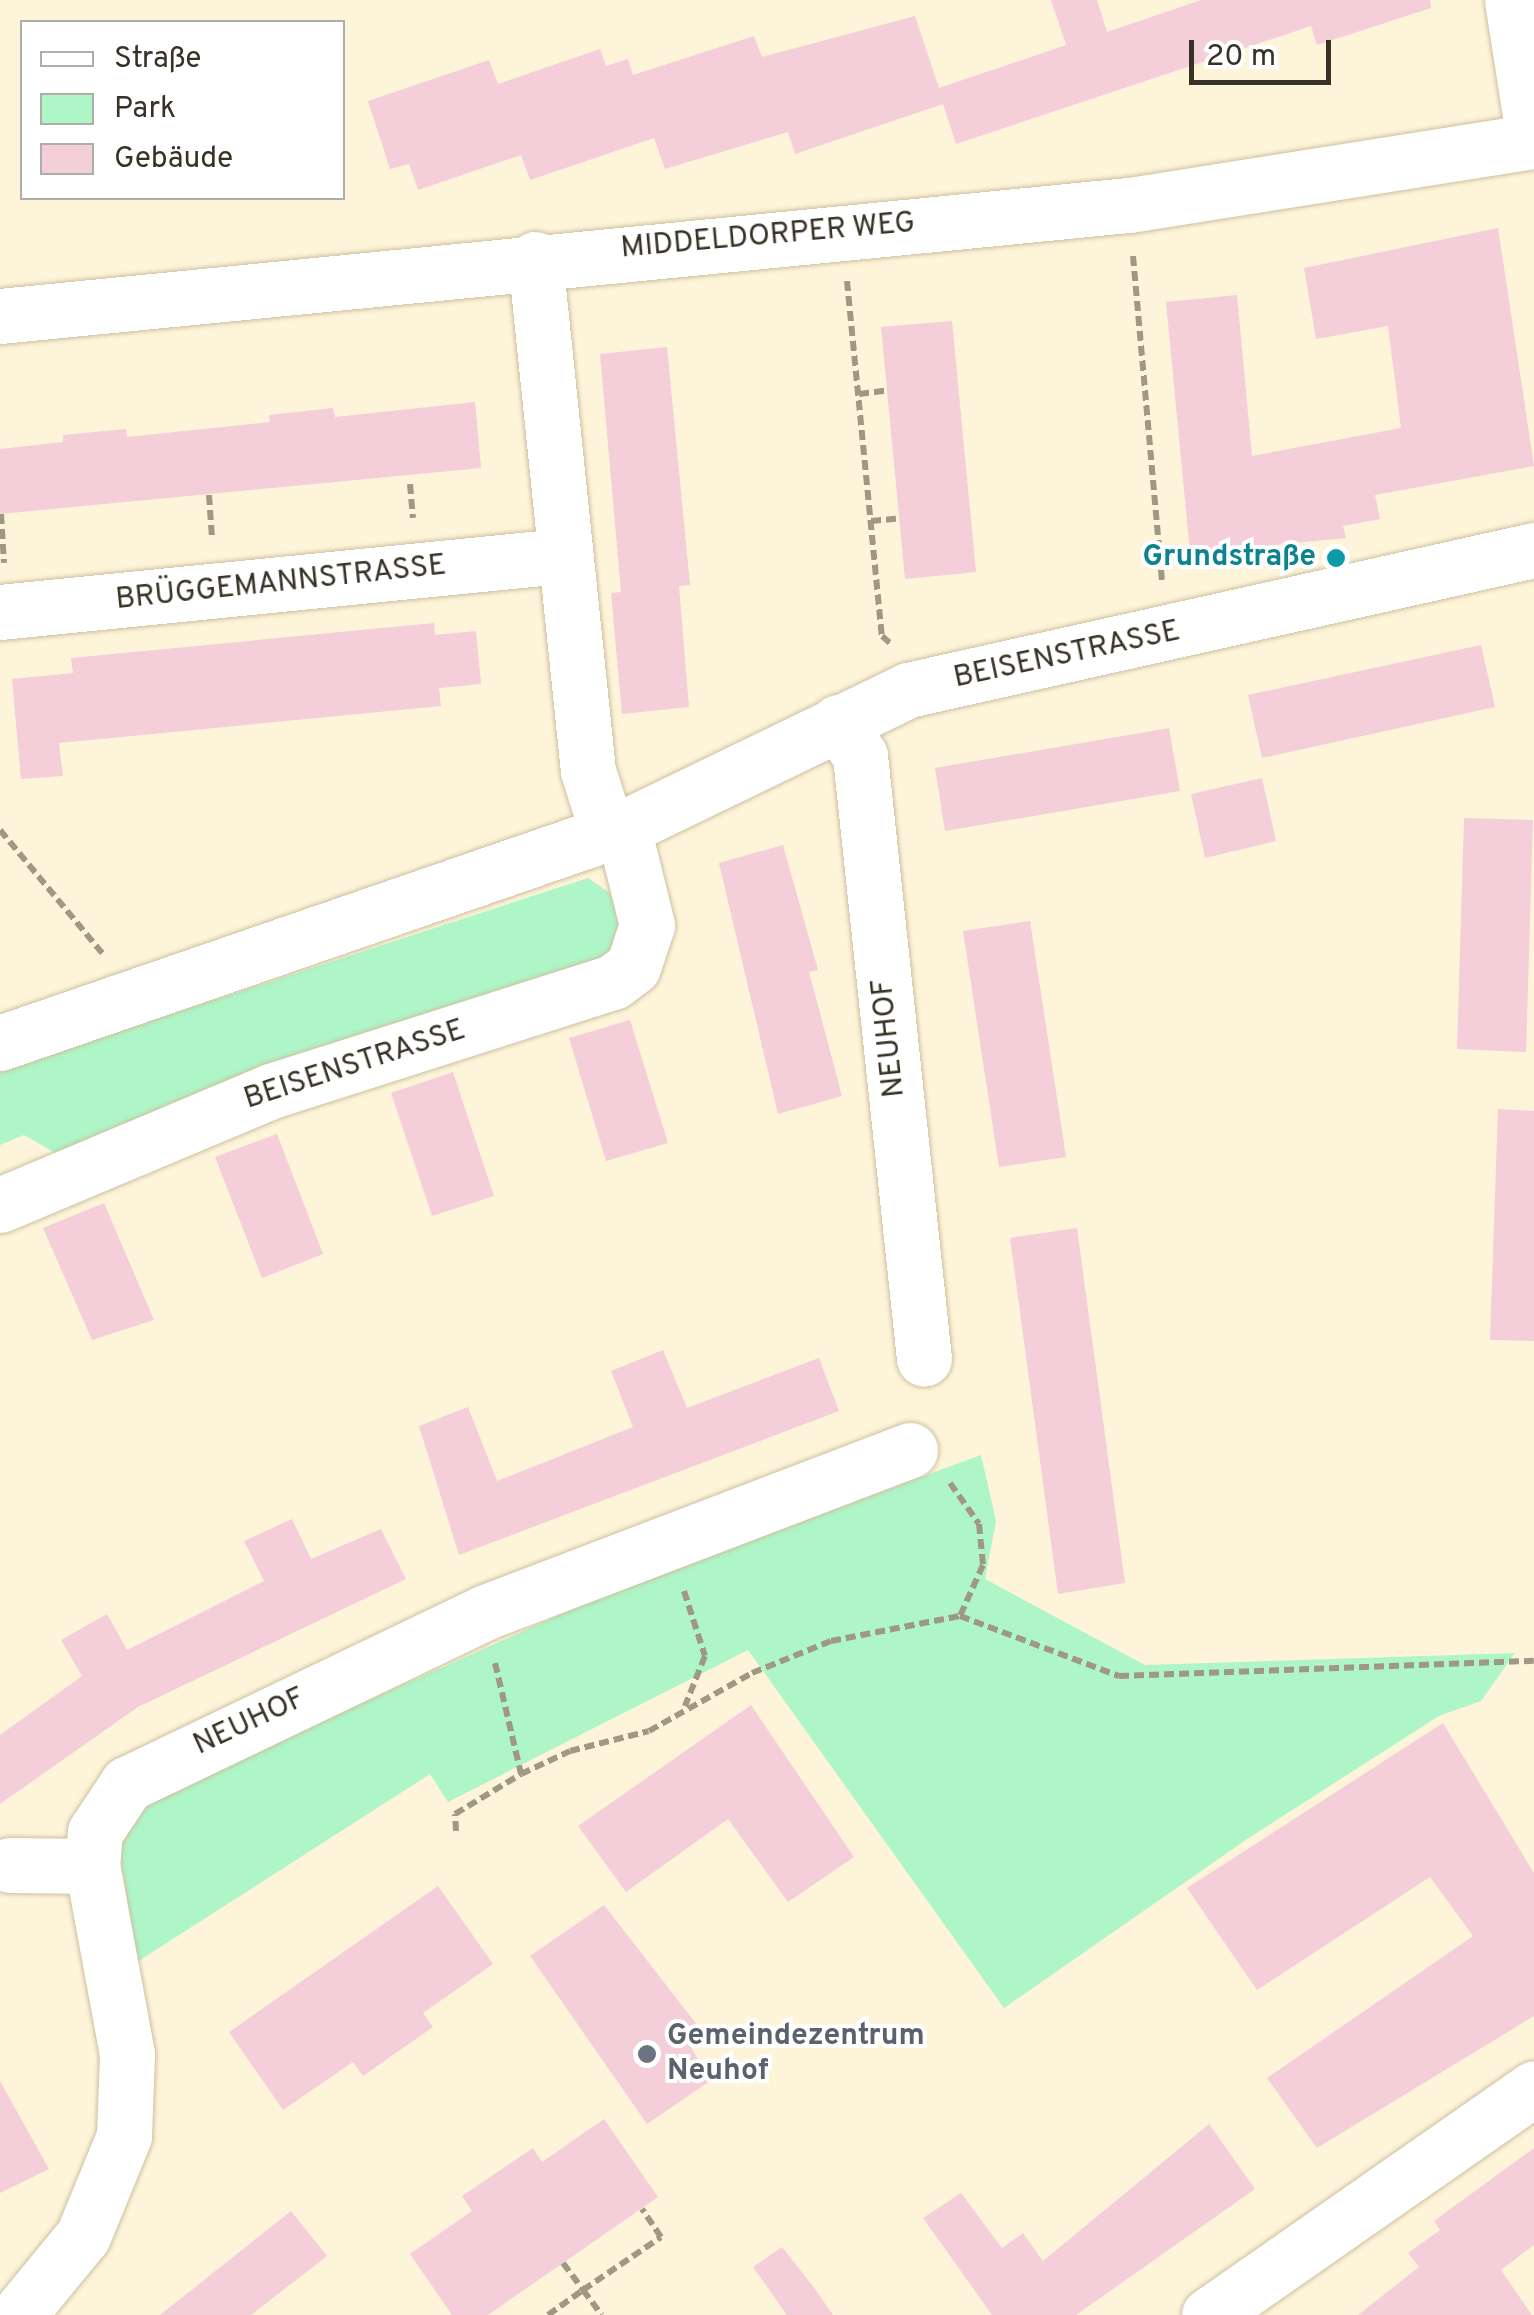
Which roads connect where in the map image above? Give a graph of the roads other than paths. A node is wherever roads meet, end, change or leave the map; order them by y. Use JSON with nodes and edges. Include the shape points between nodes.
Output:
{"nodes":[{"id":1,"x":1512,"y":0,"type":"edge"},
{"id":2,"x":1534,"y":140,"type":"edge"},
{"id":3,"x":535,"y":259,"type":"junction"},
{"id":4,"x":0,"y":316,"type":"edge"},
{"id":5,"x":1534,"y":550,"type":"edge"},
{"id":6,"x":561,"y":556,"type":"junction"},
{"id":7,"x":0,"y":612,"type":"edge"},
{"id":8,"x":838,"y":722,"type":"junction"},
{"id":9,"x":616,"y":831,"type":"junction"},
{"id":10,"x":0,"y":1043,"type":"edge"},
{"id":11,"x":0,"y":1205,"type":"edge"},
{"id":12,"x":924,"y":1359,"type":"dead end"},
{"id":13,"x":910,"y":1450,"type":"road end"},
{"id":14,"x":10,"y":1864,"type":"dead end"},
{"id":15,"x":92,"y":1866,"type":"junction"},
{"id":16,"x":1534,"y":2088,"type":"edge"},
{"id":17,"x":18,"y":2315,"type":"edge"},
{"id":18,"x":1209,"y":2315,"type":"edge"}],
"edges":[{"from":1,"to":2,"type":"street"},
{"from":2,"to":3,"type":"street","name":"MIDDELDORPER WEG","via":[[1129,205]]},
{"from":3,"to":4,"type":"street","name":"MIDDELDORPER WEG"},
{"from":3,"to":6,"type":"street"},
{"from":5,"to":8,"type":"street","name":"BEISENSTRASSE","via":[[908,690]]},
{"from":6,"to":7,"type":"street","name":"BRÜGGEMANNSTRASSE"},
{"from":6,"to":9,"type":"street","via":[[588,771]]},
{"from":8,"to":9,"type":"street","name":"BEISENSTRASSE"},
{"from":8,"to":12,"type":"street","name":"NEUHOF","via":[[860,756]]},
{"from":9,"to":10,"type":"street","name":"BEISENSTRASSE"},
{"from":9,"to":11,"type":"street","name":"BEISENSTRASSE","via":[[647,925],[632,967],[613,982],[271,1091]]},
{"from":13,"to":15,"type":"street","name":"NEUHOF","via":[[486,1612],[127,1784],[96,1832]]},
{"from":14,"to":15,"type":"street"},
{"from":15,"to":17,"type":"street","name":"NEUHOF","via":[[124,2027],[124,2136],[84,2236]]},
{"from":16,"to":18,"type":"street"}]}
